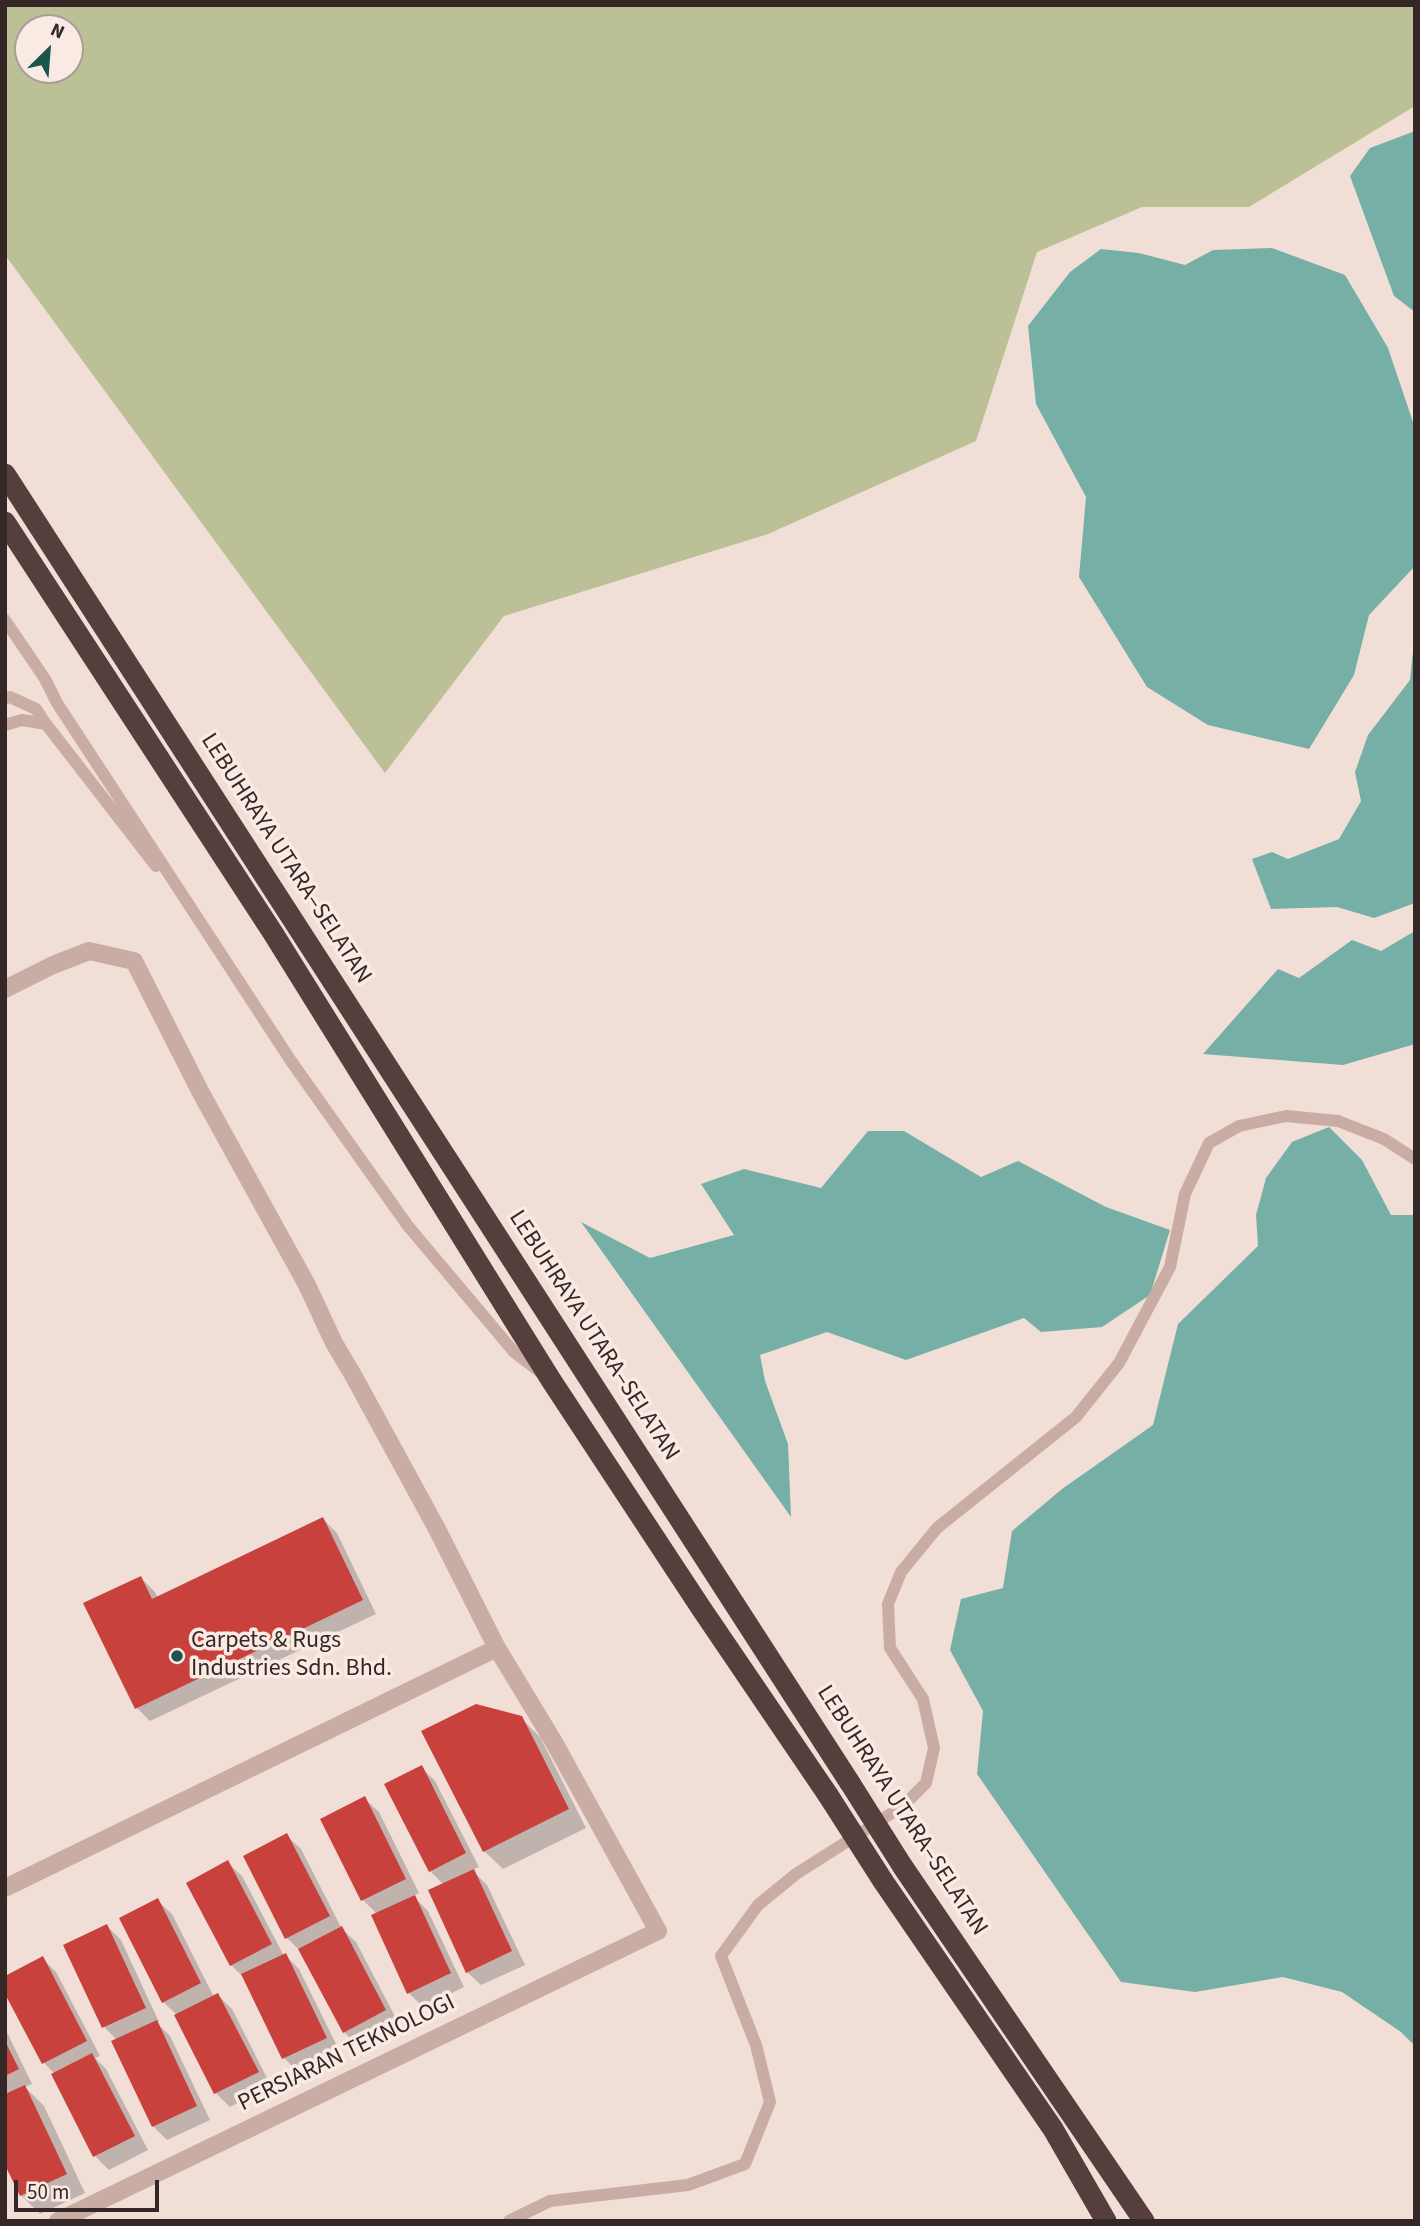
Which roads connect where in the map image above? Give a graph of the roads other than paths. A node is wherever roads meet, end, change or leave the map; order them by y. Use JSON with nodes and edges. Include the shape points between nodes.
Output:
{"nodes":[{"id":1,"x":5,"y":474,"type":"edge"},
{"id":2,"x":5,"y":522,"type":"edge"},
{"id":3,"x":5,"y":620,"type":"edge"},
{"id":4,"x":5,"y":698,"type":"edge"},
{"id":5,"x":46,"y":724,"type":"junction"},
{"id":6,"x":5,"y":725,"type":"edge"},
{"id":7,"x":214,"y":942,"type":"junction"},
{"id":8,"x":5,"y":989,"type":"edge"},
{"id":9,"x":1415,"y":1159,"type":"edge"},
{"id":10,"x":551,"y":1380,"type":"junction"},
{"id":11,"x":496,"y":1648,"type":"junction"},
{"id":12,"x":5,"y":1888,"type":"edge"},
{"id":13,"x":58,"y":2221,"type":"edge"},
{"id":14,"x":509,"y":2221,"type":"edge"},
{"id":15,"x":1106,"y":2221,"type":"edge"},
{"id":16,"x":1144,"y":2221,"type":"edge"}],
"edges":[{"from":1,"to":16,"type":"highway","name":"LEBUHRAYA UTARA–SELATAN","bridge":true,"via":[[903,1867]]},
{"from":2,"to":10,"type":"highway","name":"LEBUHRAYA UTARA–SELATAN","via":[[273,933]]},
{"from":3,"to":7,"type":"lane"},
{"from":4,"to":5,"type":"lane","via":[[36,709]]},
{"from":5,"to":6,"type":"lane","via":[[22,720]]},
{"from":5,"to":7,"type":"lane"},
{"from":7,"to":10,"type":"lane","via":[[291,1061],[408,1226],[514,1352]]},
{"from":8,"to":11,"type":"street","via":[[89,951],[134,961]]},
{"from":9,"to":14,"type":"lane","via":[[1384,1139],[1338,1121],[1286,1116],[1239,1126],[1209,1143],[1185,1194],[1170,1267],[1119,1363],[1076,1417],[937,1528],[901,1572],[888,1604],[890,1648],[923,1699],[934,1748],[926,1783],[903,1806],[796,1874],[758,1905],[721,1956],[756,2045],[770,2102],[745,2164],[688,2185],[550,2201]]},
{"from":10,"to":15,"type":"highway","name":"LEBUHRAYA UTARA–SELATAN","bridge":true,"via":[[1053,2129]]},
{"from":11,"to":12,"type":"street"},
{"from":11,"to":13,"type":"street","name":"PERSIARAN TEKNOLOGI","via":[[555,1744],[657,1931]]}]}
